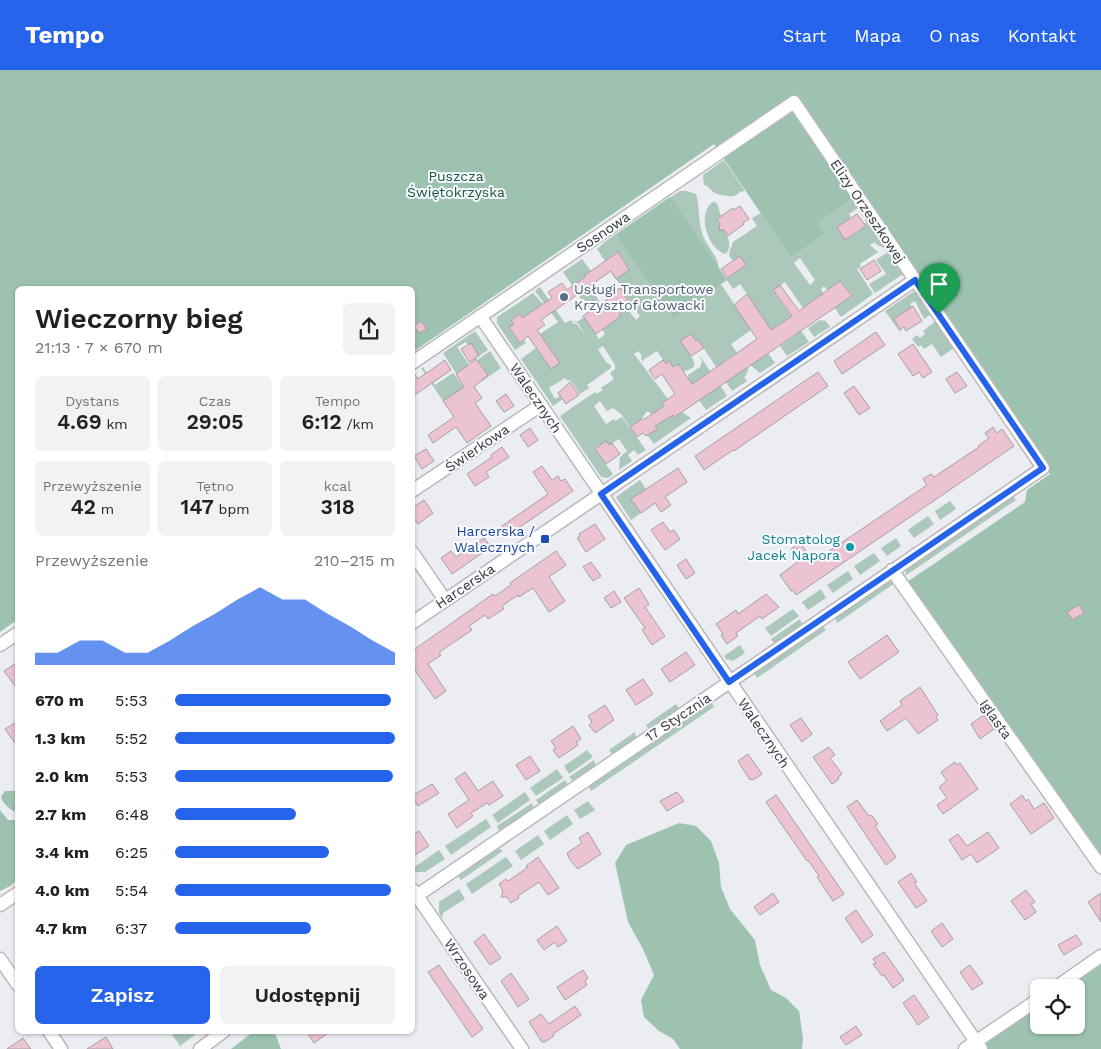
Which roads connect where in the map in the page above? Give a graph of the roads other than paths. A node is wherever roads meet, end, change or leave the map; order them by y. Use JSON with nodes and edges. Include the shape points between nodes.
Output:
{"nodes":[{"id":1,"x":794,"y":102,"type":"joint"},
{"id":2,"x":915,"y":280,"type":"junction"},
{"id":3,"x":480,"y":316,"type":"junction"},
{"id":4,"x":415,"y":361,"type":"edge"},
{"id":5,"x":541,"y":405,"type":"junction"},
{"id":6,"x":1043,"y":468,"type":"joint"},
{"id":7,"x":415,"y":490,"type":"edge"},
{"id":8,"x":601,"y":494,"type":"junction"},
{"id":9,"x":415,"y":556,"type":"edge"},
{"id":10,"x":892,"y":570,"type":"junction"},
{"id":11,"x":445,"y":600,"type":"junction"},
{"id":12,"x":415,"y":620,"type":"edge"},
{"id":13,"x":15,"y":635,"type":"edge"},
{"id":14,"x":0,"y":645,"type":"edge"},
{"id":15,"x":729,"y":682,"type":"junction"},
{"id":16,"x":1101,"y":867,"type":"edge"},
{"id":17,"x":415,"y":894,"type":"edge"},
{"id":18,"x":15,"y":895,"type":"edge"},
{"id":19,"x":415,"y":896,"type":"edge"},
{"id":20,"x":0,"y":905,"type":"edge"},
{"id":21,"x":1101,"y":956,"type":"edge"},
{"id":22,"x":0,"y":959,"type":"edge"},
{"id":23,"x":1068,"y":979,"type":"edge"},
{"id":24,"x":15,"y":981,"type":"edge"},
{"id":25,"x":1030,"y":1005,"type":"edge"},
{"id":26,"x":51,"y":1034,"type":"edge"},
{"id":27,"x":220,"y":1034,"type":"edge"},
{"id":28,"x":974,"y":1047,"type":"edge"},
{"id":29,"x":62,"y":1049,"type":"edge"},
{"id":30,"x":200,"y":1049,"type":"edge"},
{"id":31,"x":522,"y":1049,"type":"edge"}],
"edges":[{"from":1,"to":2,"type":"street","name":"Elizy Orzeszkowej"},
{"from":1,"to":3,"type":"street","name":"Sosnowa"},
{"from":2,"to":6,"type":"street","name":"Elizy Orzeszkowej"},
{"from":2,"to":8,"type":"street","name":"Harcerska"},
{"from":3,"to":4,"type":"street","name":"Sosnowa"},
{"from":3,"to":5,"type":"street","name":"Walecznych"},
{"from":5,"to":7,"type":"street","name":"Świerkowa"},
{"from":5,"to":8,"type":"street","name":"Walecznych"},
{"from":6,"to":10,"type":"street","name":"17 Stycznia"},
{"from":8,"to":11,"type":"street","name":"Harcerska"},
{"from":8,"to":15,"type":"street","name":"Walecznych"},
{"from":9,"to":11,"type":"street"},
{"from":10,"to":15,"type":"street","name":"17 Stycznia"},
{"from":10,"to":16,"type":"street","name":"Iglasta"},
{"from":11,"to":12,"type":"street","name":"Harcerska"},
{"from":13,"to":14,"type":"street"},
{"from":15,"to":17,"type":"street","name":"17 Stycznia"},
{"from":15,"to":28,"type":"street","name":"Walecznych"},
{"from":18,"to":20,"type":"street"},
{"from":19,"to":31,"type":"street","name":"Wrzosowa"},
{"from":21,"to":23,"type":"street"},
{"from":22,"to":24,"type":"street"},
{"from":25,"to":28,"type":"street"},
{"from":26,"to":29,"type":"street"},
{"from":27,"to":30,"type":"street"}]}
